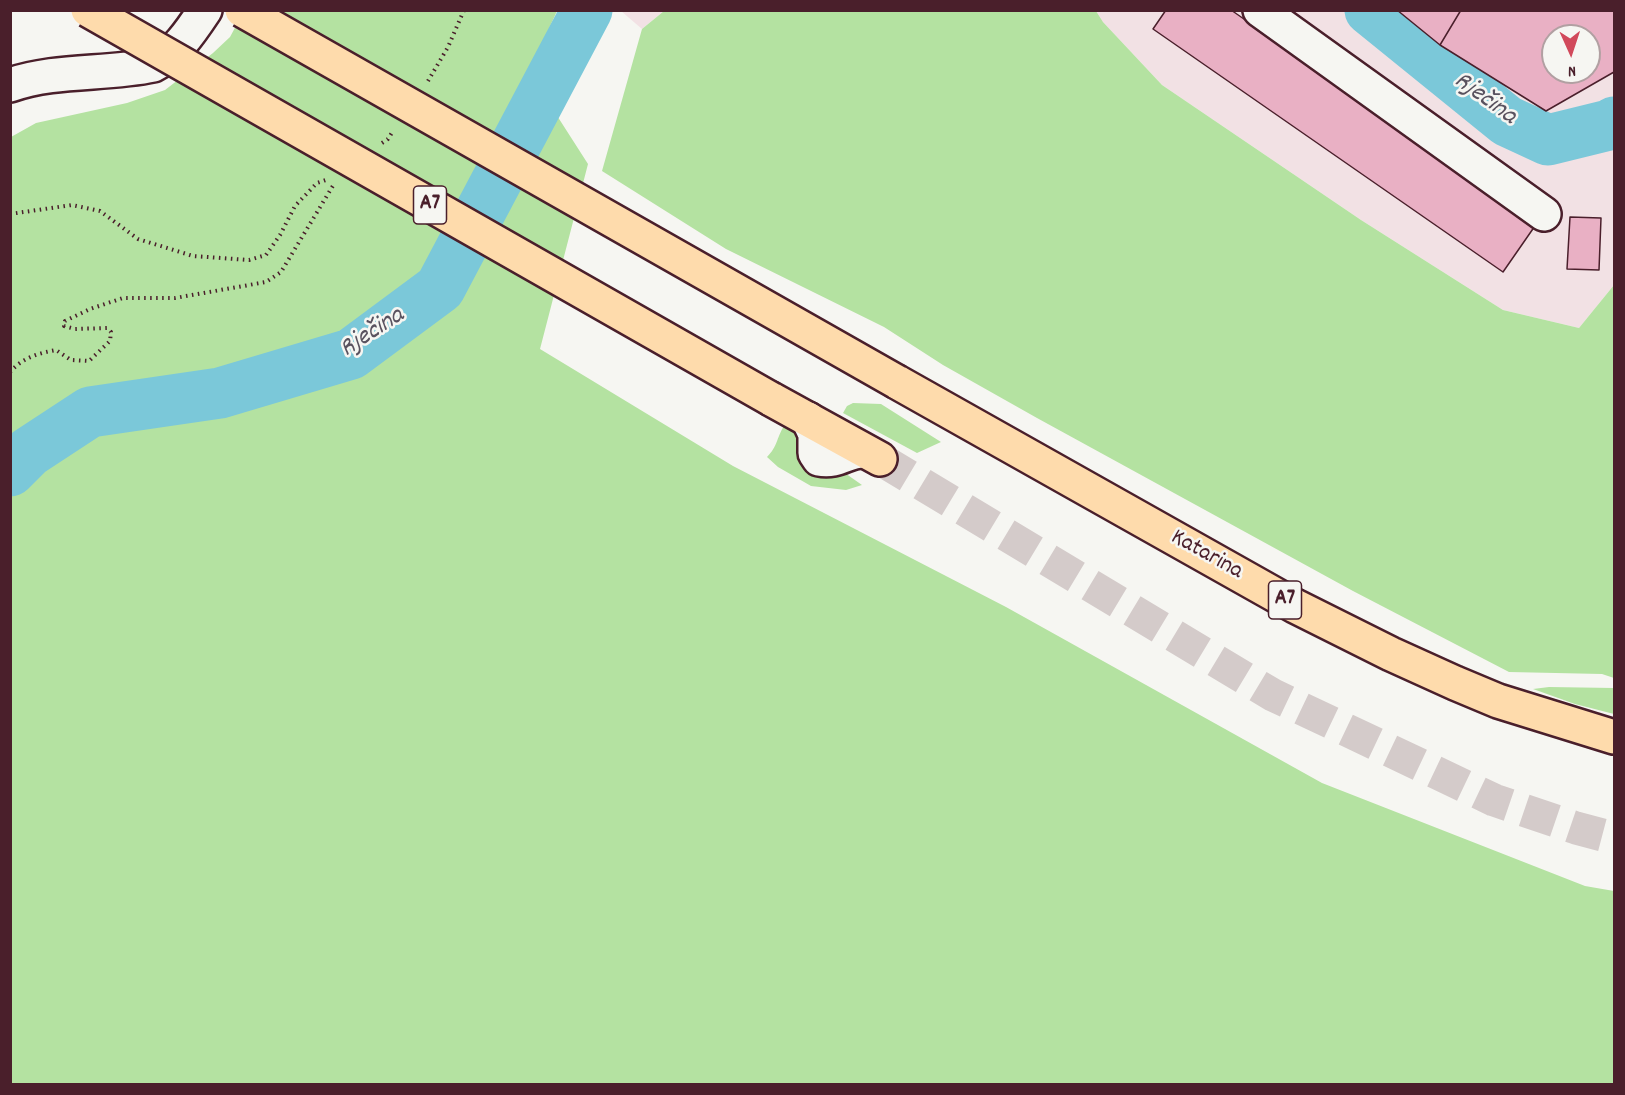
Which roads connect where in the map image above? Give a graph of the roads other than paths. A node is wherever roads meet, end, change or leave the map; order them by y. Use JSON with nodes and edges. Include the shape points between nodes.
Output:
{"nodes":[{"id":1,"x":88,"y":10,"type":"edge"},
{"id":2,"x":205,"y":10,"type":"edge"},
{"id":3,"x":242,"y":10,"type":"edge"},
{"id":4,"x":1260,"y":10,"type":"edge"},
{"id":5,"x":10,"y":85,"type":"edge"},
{"id":6,"x":1544,"y":214,"type":"dead end"},
{"id":7,"x":872,"y":455,"type":"tunnel mouth"},
{"id":8,"x":1614,"y":737,"type":"edge"}],
"edges":[{"from":1,"to":7,"type":"highway","number":"A7","bridge":true},
{"from":2,"to":5,"type":"lane","via":[[178,46],[153,65]]},
{"from":3,"to":8,"type":"highway","name":"Katarina","number":"A7","bridge":true,"via":[[1295,606],[1498,701]]},
{"from":4,"to":6,"type":"lane"}]}
